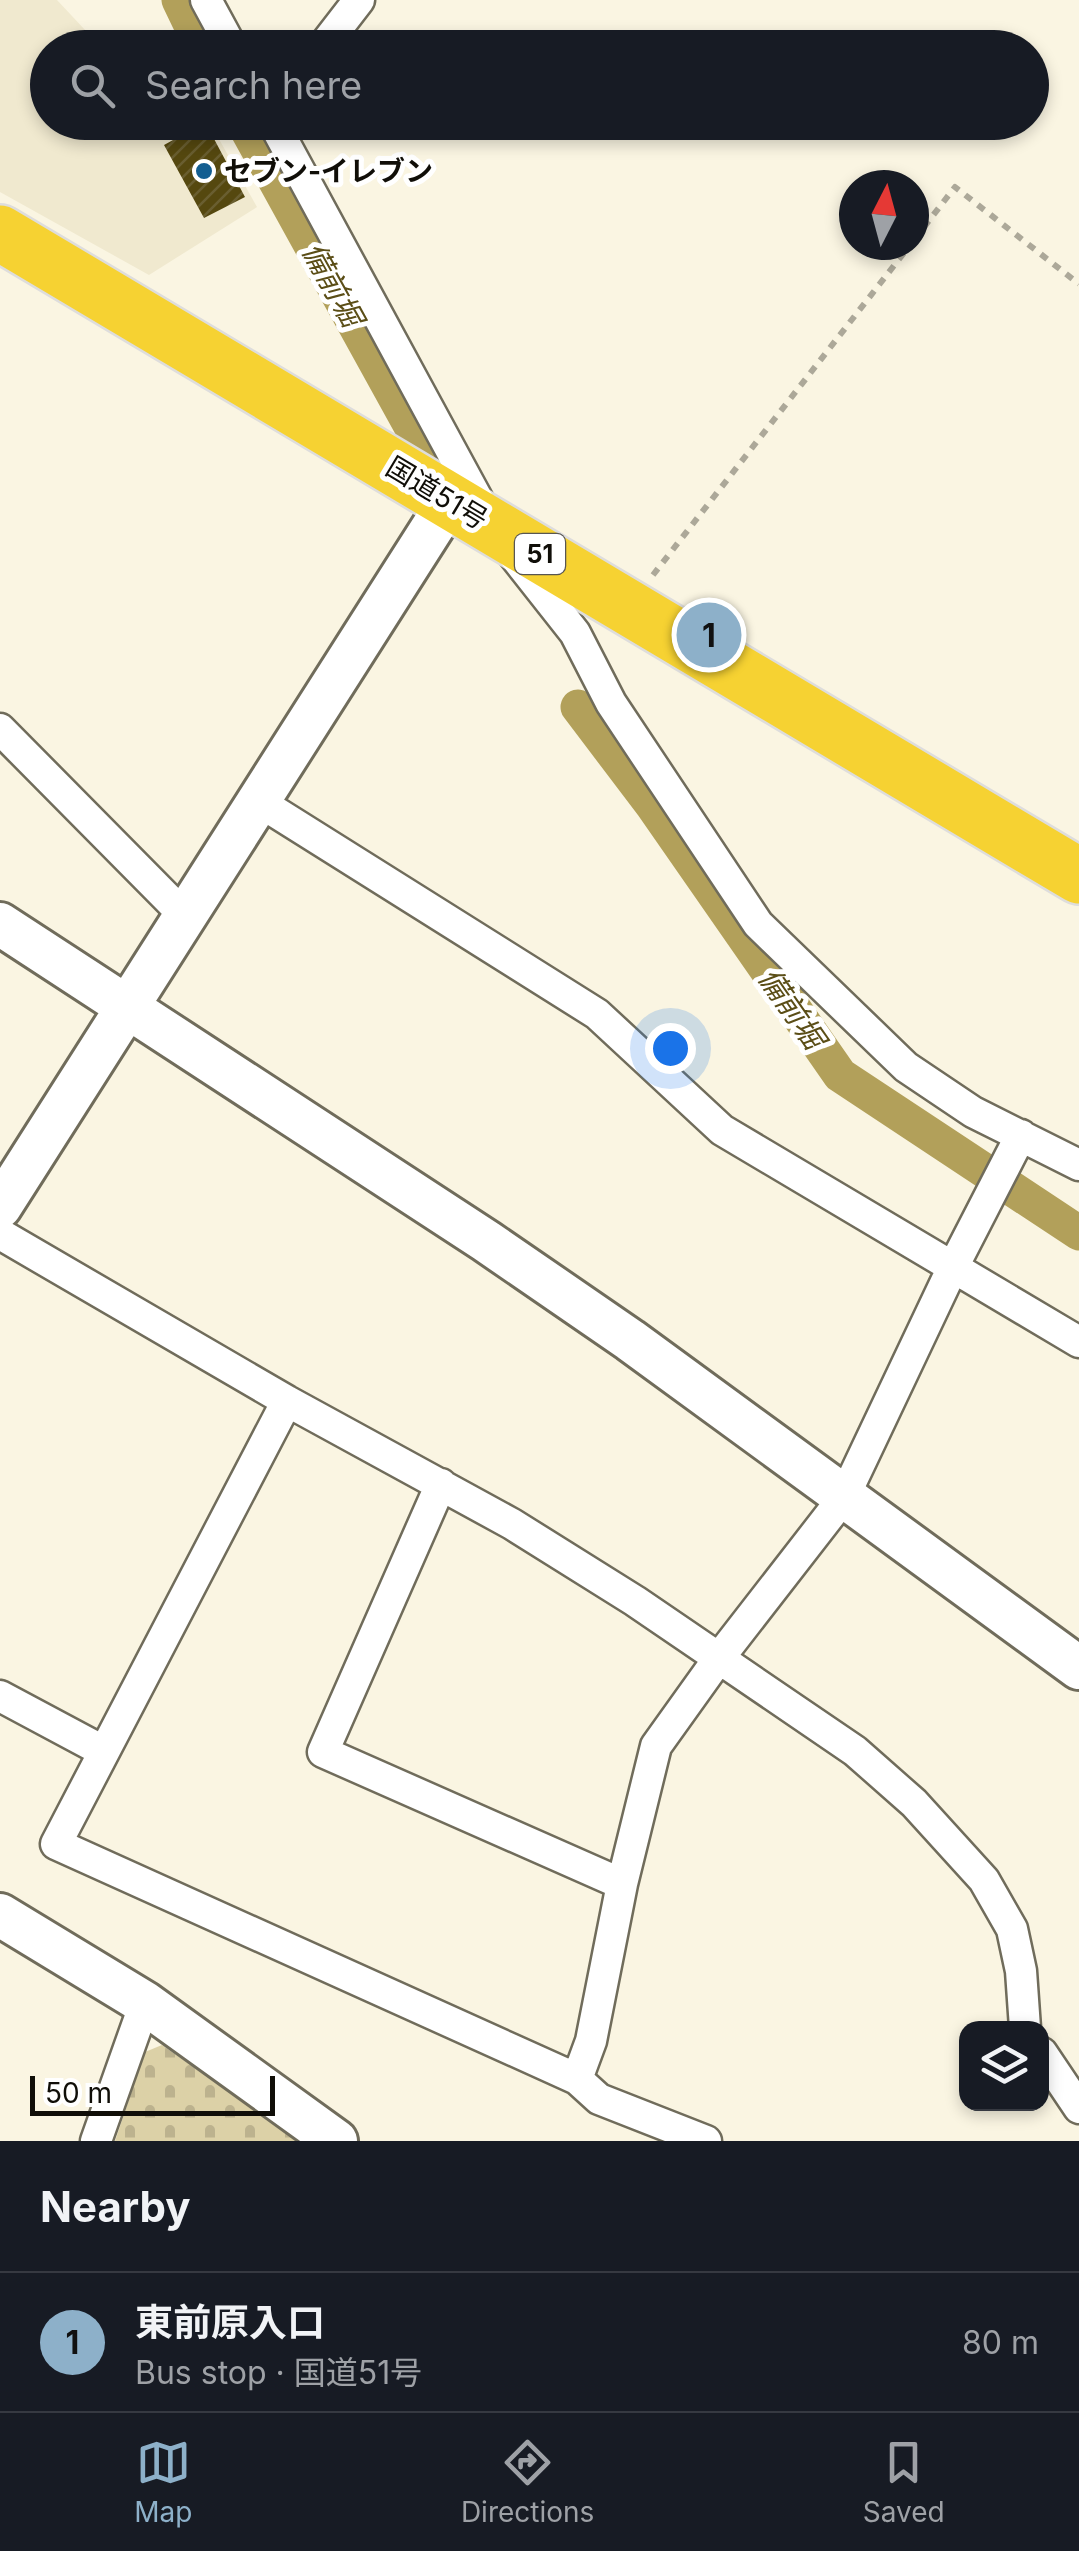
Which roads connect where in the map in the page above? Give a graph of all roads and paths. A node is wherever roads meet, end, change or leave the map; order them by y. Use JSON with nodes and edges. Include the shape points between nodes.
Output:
{"nodes":[{"id":1,"x":206,"y":0,"type":"edge"},
{"id":2,"x":360,"y":0,"type":"edge"},
{"id":3,"x":222,"y":30,"type":"edge"},
{"id":4,"x":336,"y":30,"type":"edge"},
{"id":5,"x":282,"y":140,"type":"edge"},
{"id":6,"x":929,"y":220,"type":"edge"},
{"id":7,"x":0,"y":234,"type":"edge"},
{"id":8,"x":898,"y":260,"type":"edge"},
{"id":9,"x":1079,"y":284,"type":"edge"},
{"id":10,"x":471,"y":513,"type":"junction"},
{"id":11,"x":629,"y":606,"type":"junction"},
{"id":12,"x":0,"y":729,"type":"edge"},
{"id":13,"x":258,"y":802,"type":"junction"},
{"id":14,"x":1079,"y":876,"type":"edge"},
{"id":15,"x":185,"y":916,"type":"junction"},
{"id":16,"x":0,"y":924,"type":"edge"},
{"id":17,"x":128,"y":1008,"type":"junction"},
{"id":18,"x":1020,"y":1135,"type":"junction"},
{"id":19,"x":1079,"y":1165,"type":"edge"},
{"id":20,"x":0,"y":1207,"type":"edge"},
{"id":21,"x":0,"y":1234,"type":"edge"},
{"id":22,"x":952,"y":1268,"type":"junction"},
{"id":23,"x":1079,"y":1342,"type":"edge"},
{"id":24,"x":287,"y":1401,"type":"junction"},
{"id":25,"x":442,"y":1484,"type":"junction"},
{"id":26,"x":844,"y":1498,"type":"junction"},
{"id":27,"x":719,"y":1658,"type":"junction"},
{"id":28,"x":1079,"y":1668,"type":"edge"},
{"id":29,"x":0,"y":1696,"type":"edge"},
{"id":30,"x":102,"y":1751,"type":"junction"},
{"id":31,"x":622,"y":1884,"type":"junction"},
{"id":32,"x":0,"y":1915,"type":"edge"},
{"id":33,"x":145,"y":2003,"type":"junction"},
{"id":34,"x":1024,"y":2021,"type":"edge"},
{"id":35,"x":1049,"y":2063,"type":"edge"},
{"id":36,"x":577,"y":2079,"type":"junction"},
{"id":37,"x":1079,"y":2108,"type":"edge"},
{"id":38,"x":96,"y":2141,"type":"edge"},
{"id":39,"x":336,"y":2141,"type":"edge"},
{"id":40,"x":706,"y":2141,"type":"edge"}],
"edges":[{"from":1,"to":3,"type":"street"},
{"from":2,"to":4,"type":"street"},
{"from":5,"to":10,"type":"street"},
{"from":6,"to":9,"type":"path","via":[[955,187]]},
{"from":7,"to":10,"type":"highway","name":"国道51号","number":"51"},
{"from":8,"to":11,"type":"path"},
{"from":10,"to":11,"type":"highway","name":"国道51号","number":"51"},
{"from":10,"to":13,"type":"street"},
{"from":10,"to":18,"type":"street","via":[[575,633],[610,703],[758,924],[906,1066]]},
{"from":11,"to":14,"type":"highway","name":"国道51号","number":"51"},
{"from":12,"to":15,"type":"street"},
{"from":13,"to":15,"type":"street"},
{"from":13,"to":22,"type":"street","via":[[597,1014],[722,1130]]},
{"from":15,"to":17,"type":"street"},
{"from":16,"to":17,"type":"street"},
{"from":17,"to":20,"type":"street"},
{"from":17,"to":26,"type":"street","via":[[502,1252]]},
{"from":18,"to":19,"type":"street"},
{"from":18,"to":22,"type":"street"},
{"from":21,"to":24,"type":"street"},
{"from":22,"to":23,"type":"street"},
{"from":22,"to":26,"type":"street"},
{"from":24,"to":25,"type":"street"},
{"from":24,"to":30,"type":"street"},
{"from":25,"to":27,"type":"street"},
{"from":25,"to":31,"type":"street","via":[[323,1752]]},
{"from":26,"to":27,"type":"street"},
{"from":26,"to":28,"type":"street"},
{"from":27,"to":31,"type":"street","via":[[656,1746]]},
{"from":27,"to":34,"type":"street","via":[[856,1752],[984,1880],[1012,1929]]},
{"from":29,"to":30,"type":"street"},
{"from":30,"to":36,"type":"street","via":[[56,1844]]},
{"from":31,"to":36,"type":"street","via":[[591,2041]]},
{"from":32,"to":33,"type":"street"},
{"from":33,"to":38,"type":"street"},
{"from":33,"to":39,"type":"street"},
{"from":35,"to":37,"type":"street"},
{"from":36,"to":40,"type":"street","via":[[599,2099]]}]}
